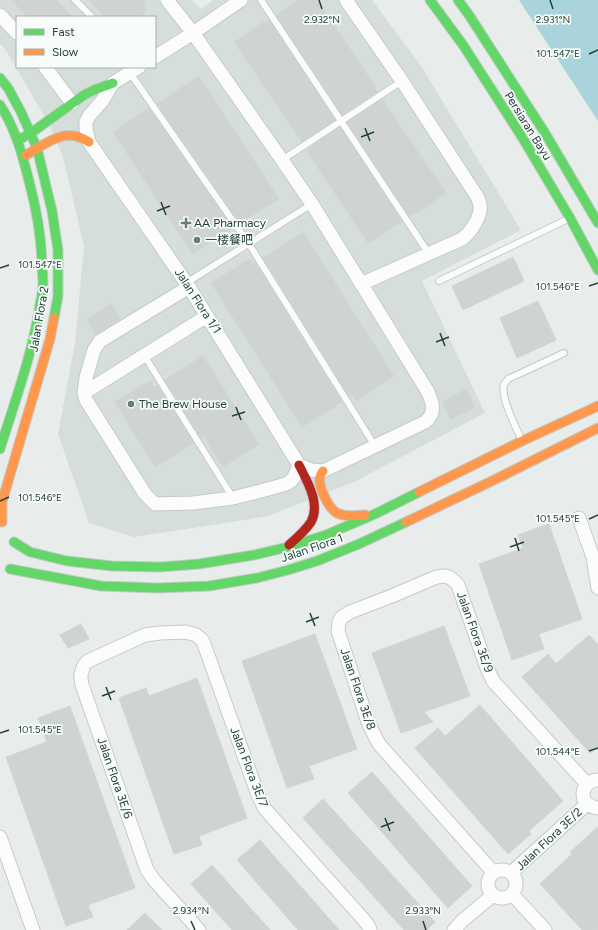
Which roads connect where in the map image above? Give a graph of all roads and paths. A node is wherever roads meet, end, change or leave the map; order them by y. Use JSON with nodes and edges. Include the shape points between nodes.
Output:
{"nodes":[{"id":1,"x":75,"y":0,"type":"edge"},
{"id":2,"x":167,"y":0,"type":"edge"},
{"id":3,"x":241,"y":0,"type":"edge"},
{"id":4,"x":261,"y":0,"type":"edge"},
{"id":5,"x":346,"y":0,"type":"edge"},
{"id":6,"x":430,"y":0,"type":"edge"},
{"id":7,"x":458,"y":0,"type":"edge"},
{"id":8,"x":0,"y":15,"type":"edge"},
{"id":9,"x":91,"y":16,"type":"edge"},
{"id":10,"x":16,"y":32,"type":"edge"},
{"id":11,"x":193,"y":33,"type":"junction"},
{"id":12,"x":156,"y":56,"type":"edge"},
{"id":13,"x":46,"y":68,"type":"edge"},
{"id":14,"x":134,"y":70,"type":"edge"},
{"id":15,"x":0,"y":78,"type":"edge"},
{"id":16,"x":402,"y":81,"type":"junction"},
{"id":17,"x":113,"y":83,"type":"junction"},
{"id":18,"x":72,"y":103,"type":"junction"},
{"id":19,"x":0,"y":105,"type":"edge"},
{"id":20,"x":341,"y":121,"type":"junction"},
{"id":21,"x":31,"y":133,"type":"junction"},
{"id":22,"x":18,"y":141,"type":"junction"},
{"id":23,"x":89,"y":142,"type":"junction"},
{"id":24,"x":37,"y":148,"type":"junction"},
{"id":25,"x":23,"y":157,"type":"junction"},
{"id":26,"x":282,"y":160,"type":"junction"},
{"id":27,"x":312,"y":204,"type":"junction"},
{"id":28,"x":570,"y":218,"type":"junction"},
{"id":29,"x":598,"y":223,"type":"edge"},
{"id":30,"x":249,"y":244,"type":"junction"},
{"id":31,"x":429,"y":254,"type":"junction"},
{"id":32,"x":598,"y":270,"type":"edge"},
{"id":33,"x":439,"y":280,"type":"dead end"},
{"id":34,"x":361,"y":284,"type":"junction"},
{"id":35,"x":188,"y":285,"type":"junction"},
{"id":36,"x":207,"y":316,"type":"junction"},
{"id":37,"x":564,"y":353,"type":"dead end"},
{"id":38,"x":144,"y":355,"type":"junction"},
{"id":39,"x":84,"y":393,"type":"junction"},
{"id":40,"x":598,"y":406,"type":"edge"},
{"id":41,"x":598,"y":428,"type":"edge"},
{"id":42,"x":522,"y":441,"type":"junction"},
{"id":43,"x":375,"y":446,"type":"junction"},
{"id":44,"x":0,"y":449,"type":"edge"},
{"id":45,"x":299,"y":465,"type":"junction"},
{"id":46,"x":323,"y":471,"type":"junction"},
{"id":47,"x":233,"y":498,"type":"junction"},
{"id":48,"x":375,"y":514,"type":"junction"},
{"id":49,"x":579,"y":518,"type":"dead end"},
{"id":50,"x":4,"y":525,"type":"edge"},
{"id":51,"x":288,"y":547,"type":"junction"},
{"id":52,"x":13,"y":556,"type":"junction"},
{"id":53,"x":3,"y":578,"type":"dead end"},
{"id":54,"x":598,"y":588,"type":"edge"},
{"id":55,"x":395,"y":594,"type":"joint"},
{"id":56,"x":136,"y":638,"type":"joint"},
{"id":57,"x":592,"y":782,"type":"edge"},
{"id":58,"x":592,"y":806,"type":"edge"},
{"id":59,"x":0,"y":837,"type":"edge"},
{"id":60,"x":493,"y":872,"type":"junction"},
{"id":61,"x":512,"y":873,"type":"junction"},
{"id":62,"x":512,"y":894,"type":"junction"},
{"id":63,"x":493,"y":895,"type":"junction"},
{"id":64,"x":33,"y":930,"type":"edge"},
{"id":65,"x":199,"y":930,"type":"edge"},
{"id":66,"x":370,"y":930,"type":"edge"},
{"id":67,"x":454,"y":930,"type":"edge"},
{"id":68,"x":545,"y":930,"type":"edge"}],
"edges":[{"from":1,"to":9,"type":"lane"},
{"from":2,"to":11,"type":"street"},
{"from":3,"to":11,"type":"street"},
{"from":4,"to":20,"type":"lane"},
{"from":5,"to":16,"type":"street"},
{"from":6,"to":28,"type":"street","name":"Persiaran Bayu","via":[[463,45]]},
{"from":7,"to":29,"type":"street","name":"Persiaran Bayu","via":[[546,133]]},
{"from":8,"to":10,"type":"street"},
{"from":11,"to":12,"type":"street"},
{"from":11,"to":26,"type":"street"},
{"from":13,"to":18,"type":"street"},
{"from":14,"to":17,"type":"street"},
{"from":14,"to":30,"type":"lane"},
{"from":15,"to":21,"type":"street","name":"Jalan Flora 2","via":[[8,88]]},
{"from":16,"to":20,"type":"lane"},
{"from":16,"to":31,"type":"street","via":[[478,198],[480,205],[477,220],[467,235]]},
{"from":17,"to":18,"type":"street","via":[[94,90]]},
{"from":17,"to":23,"type":"street","via":[[86,122]]},
{"from":18,"to":21,"type":"street"},
{"from":19,"to":22,"type":"street","name":"Jalan Flora 2"},
{"from":20,"to":26,"type":"lane"},
{"from":20,"to":31,"type":"lane"},
{"from":21,"to":22,"type":"street"},
{"from":21,"to":24,"type":"street","name":"Jalan Flora 2"},
{"from":22,"to":25,"type":"street","name":"Jalan Flora 2"},
{"from":23,"to":24,"type":"street","via":[[79,136],[70,135],[53,139]]},
{"from":23,"to":35,"type":"street","name":"Jalan Flora 1/1"},
{"from":24,"to":25,"type":"street"},
{"from":24,"to":50,"type":"street","name":"Jalan Flora 2","via":[[57,242],[58,296],[50,339],[2,502]]},
{"from":25,"to":44,"type":"street","name":"Jalan Flora 2","via":[[40,233],[43,287],[30,353]]},
{"from":26,"to":27,"type":"street"},
{"from":27,"to":30,"type":"lane"},
{"from":27,"to":34,"type":"street"},
{"from":28,"to":32,"type":"street","name":"Persiaran Bayu"},
{"from":28,"to":33,"type":"lane"},
{"from":30,"to":35,"type":"lane"},
{"from":30,"to":43,"type":"lane"},
{"from":31,"to":34,"type":"street"},
{"from":34,"to":43,"type":"street","via":[[428,392],[433,409],[425,422]]},
{"from":35,"to":36,"type":"street","name":"Jalan Flora 1/1"},
{"from":35,"to":39,"type":"street","via":[[100,341],[94,350]]},
{"from":36,"to":38,"type":"street"},
{"from":36,"to":45,"type":"street","name":"Jalan Flora 1/1"},
{"from":37,"to":42,"type":"lane","via":[[504,383],[505,401]]},
{"from":38,"to":39,"type":"street"},
{"from":38,"to":47,"type":"lane"},
{"from":39,"to":47,"type":"street","via":[[145,494],[154,504]]},
{"from":40,"to":42,"type":"street","name":"Jalan Flora 1"},
{"from":41,"to":52,"type":"street","name":"Jalan Flora 1","via":[[359,544],[316,561],[257,578],[209,586],[101,586]]},
{"from":42,"to":48,"type":"street","name":"Jalan Flora 1"},
{"from":43,"to":46,"type":"street"},
{"from":45,"to":46,"type":"street"},
{"from":45,"to":47,"type":"street","via":[[294,477],[286,484]]},
{"from":45,"to":51,"type":"street","via":[[311,492],[314,513],[304,531]]},
{"from":46,"to":48,"type":"street","via":[[320,481],[333,511],[343,515]]},
{"from":48,"to":51,"type":"street","name":"Jalan Flora 1"},
{"from":49,"to":54,"type":"street","via":[[593,557]]},
{"from":50,"to":52,"type":"street"},
{"from":51,"to":52,"type":"street","name":"Jalan Flora 1","via":[[199,564],[153,567],[67,561],[30,552]]},
{"from":52,"to":53,"type":"street"},
{"from":55,"to":57,"type":"street","name":"Jalan Flora 3E/9","via":[[440,576],[446,576],[454,581],[458,585],[493,681]]},
{"from":55,"to":60,"type":"street","name":"Jalan Flora 3E/8","via":[[350,612],[342,618],[338,626],[369,725],[383,749]]},
{"from":56,"to":65,"type":"street","name":"Jalan Flora 3E/6","via":[[88,661],[81,674],[82,685],[148,870]]},
{"from":56,"to":66,"type":"street","name":"Jalan Flora 3E/7","via":[[151,634],[186,632],[202,640],[265,809],[364,920]]},
{"from":57,"to":58,"type":"street","via":[[583,792],[584,800]]},
{"from":58,"to":61,"type":"street","name":"Jalan Flora 3E/2"},
{"from":59,"to":64,"type":"street"},
{"from":60,"to":61,"type":"street","via":[[502,870]]},
{"from":60,"to":63,"type":"street","via":[[488,883]]},
{"from":61,"to":62,"type":"street","via":[[516,881]]},
{"from":62,"to":63,"type":"street","via":[[505,898]]},
{"from":62,"to":68,"type":"street"},
{"from":63,"to":67,"type":"street"}]}
